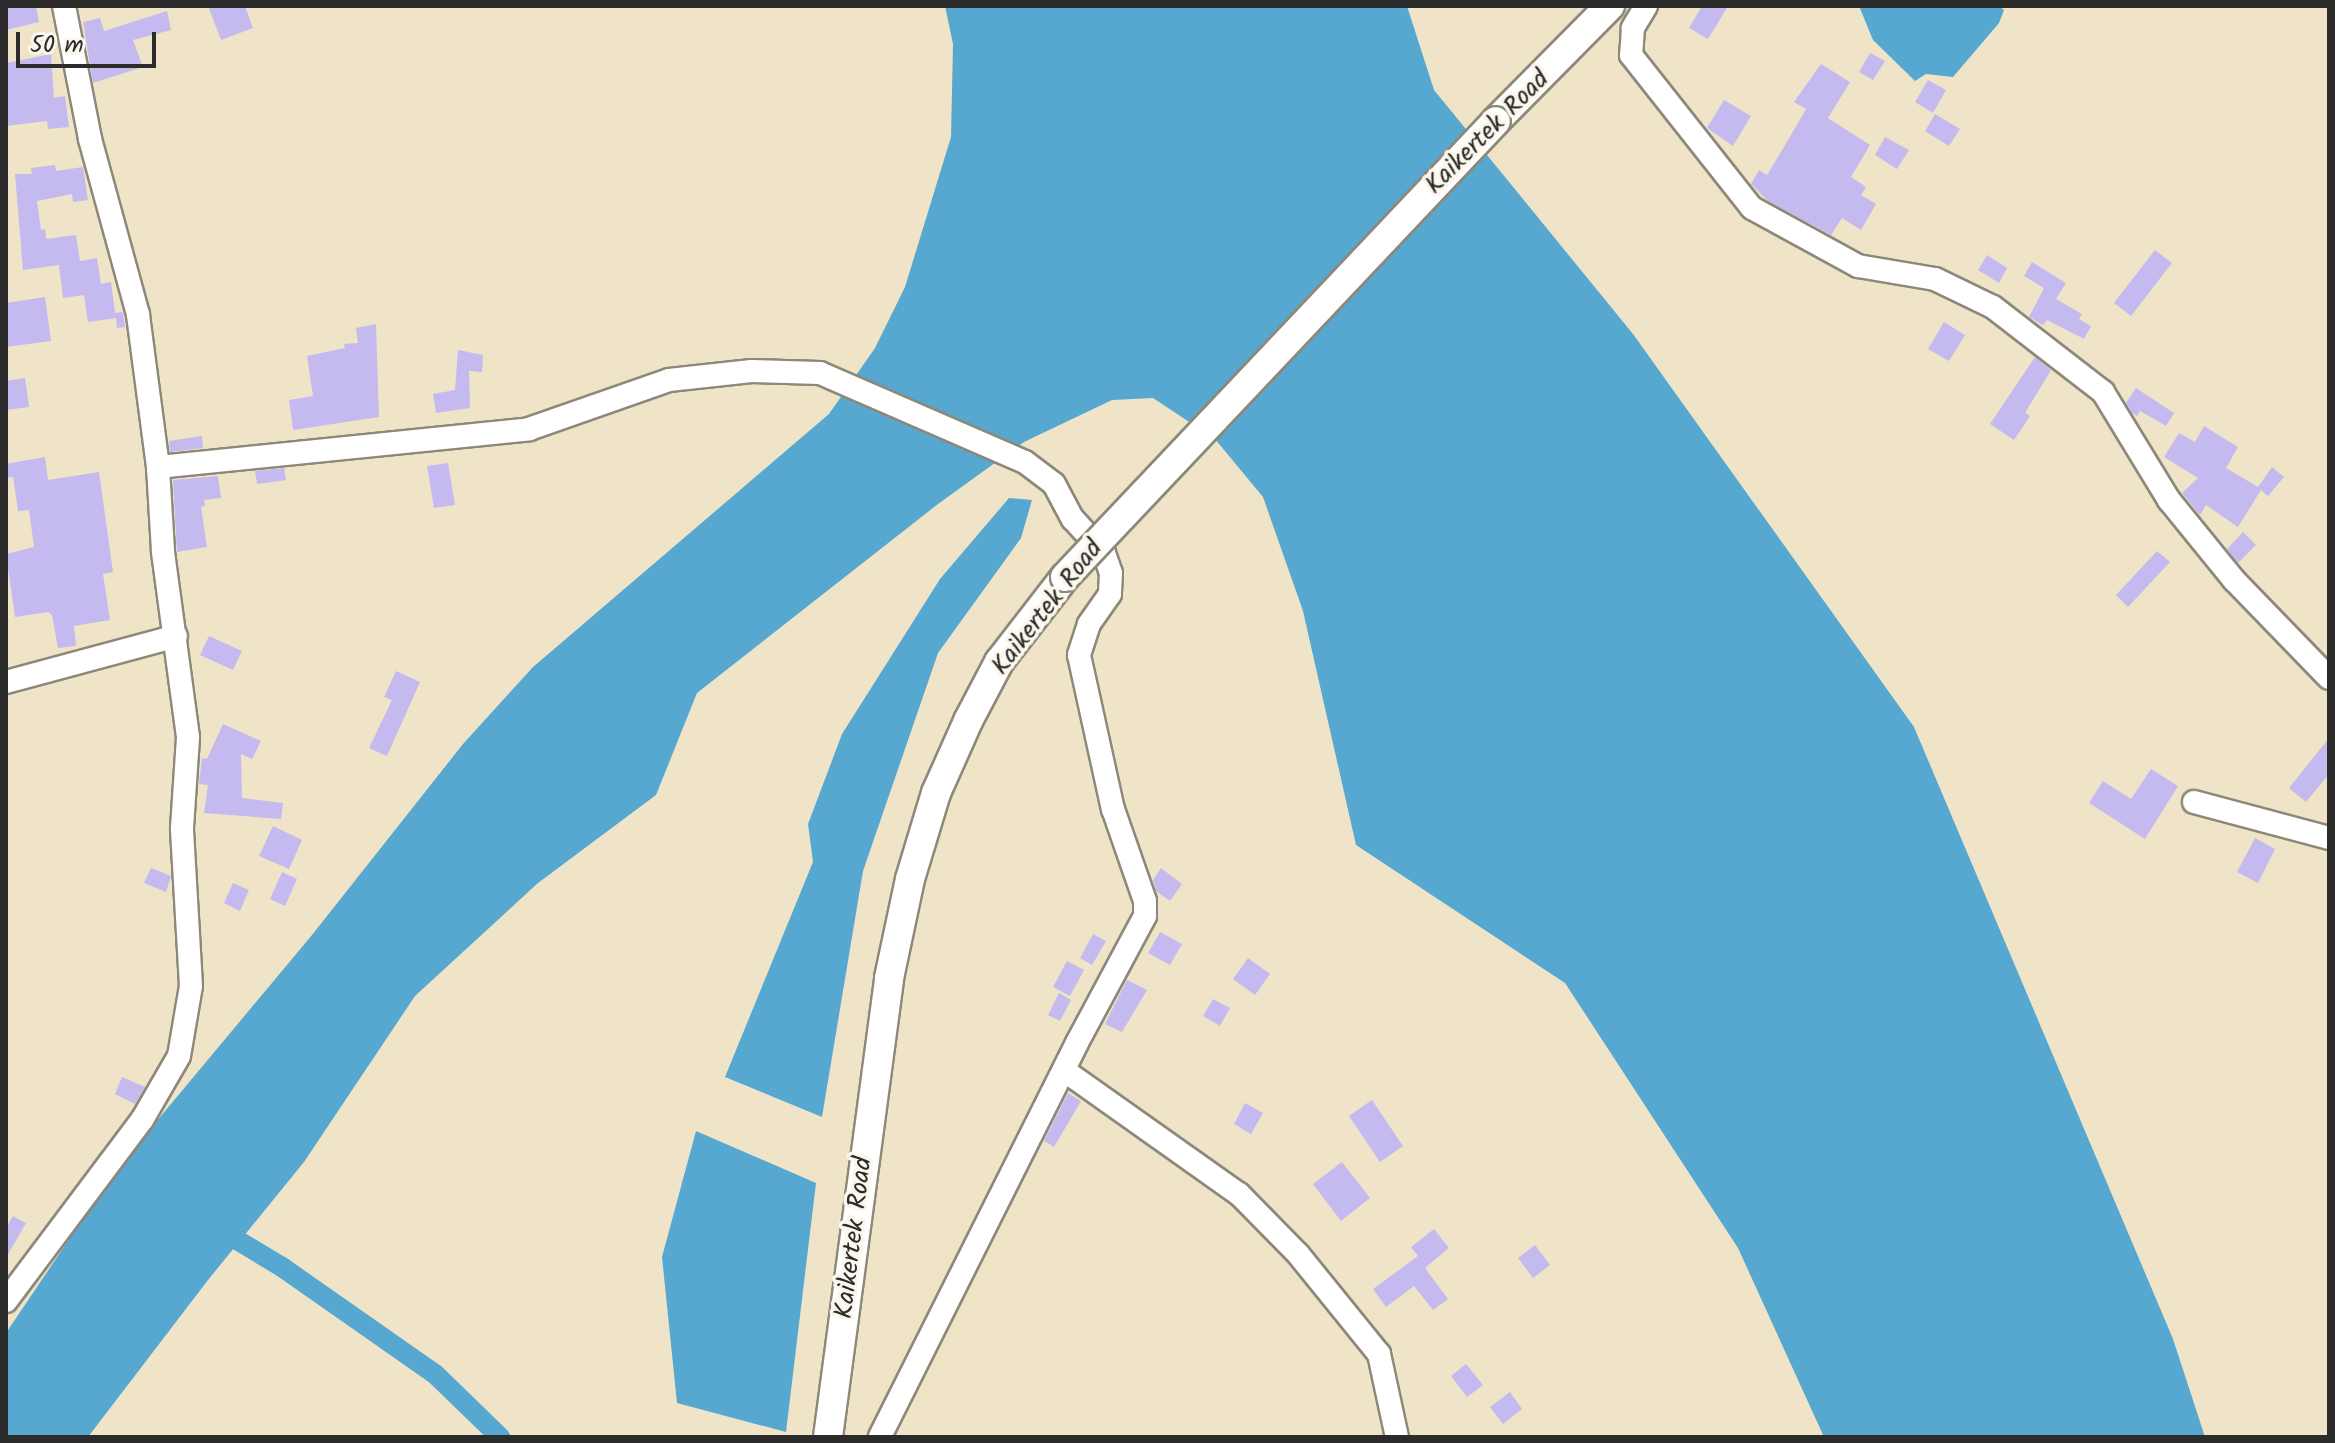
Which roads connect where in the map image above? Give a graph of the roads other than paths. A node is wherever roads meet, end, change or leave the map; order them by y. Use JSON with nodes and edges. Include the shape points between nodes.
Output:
{"nodes":[{"id":1,"x":64,"y":6,"type":"edge"},
{"id":2,"x":1610,"y":6,"type":"edge"},
{"id":3,"x":1646,"y":6,"type":"edge"},
{"id":4,"x":158,"y":467,"type":"junction"},
{"id":5,"x":176,"y":636,"type":"junction"},
{"id":6,"x":2329,"y":678,"type":"edge"},
{"id":7,"x":6,"y":682,"type":"edge"},
{"id":8,"x":2194,"y":802,"type":"dead end"},
{"id":9,"x":2329,"y":838,"type":"edge"},
{"id":10,"x":1065,"y":1071,"type":"junction"},
{"id":11,"x":6,"y":1301,"type":"edge"},
{"id":12,"x":828,"y":1437,"type":"edge"},
{"id":13,"x":880,"y":1437,"type":"edge"},
{"id":14,"x":1397,"y":1437,"type":"edge"}],
"edges":[{"from":1,"to":4,"type":"street","via":[[90,139],[138,315]]},
{"from":2,"to":12,"type":"main road","name":"Kaikertek Road","bridge":true,"via":[[1065,577],[999,662],[936,793],[910,879],[889,978]]},
{"from":3,"to":6,"type":"street","via":[[1633,28],[1631,55],[1752,208],[1858,266],[1935,279],[1993,307],[2103,392],[2169,500],[2234,580]]},
{"from":4,"to":5,"type":"street"},
{"from":4,"to":10,"type":"street","via":[[529,429],[669,380],[752,371],[820,373],[1025,462],[1054,484],[1073,519],[1104,553],[1111,573],[1110,594],[1089,624],[1079,655],[1113,809],[1145,901],[1140,929]]},
{"from":5,"to":7,"type":"street"},
{"from":5,"to":11,"type":"street","via":[[188,737],[182,828],[191,986],[179,1056],[142,1120]]},
{"from":8,"to":9,"type":"street"},
{"from":10,"to":13,"type":"street"},
{"from":10,"to":14,"type":"street","via":[[1239,1194],[1298,1254],[1379,1354]]}]}
